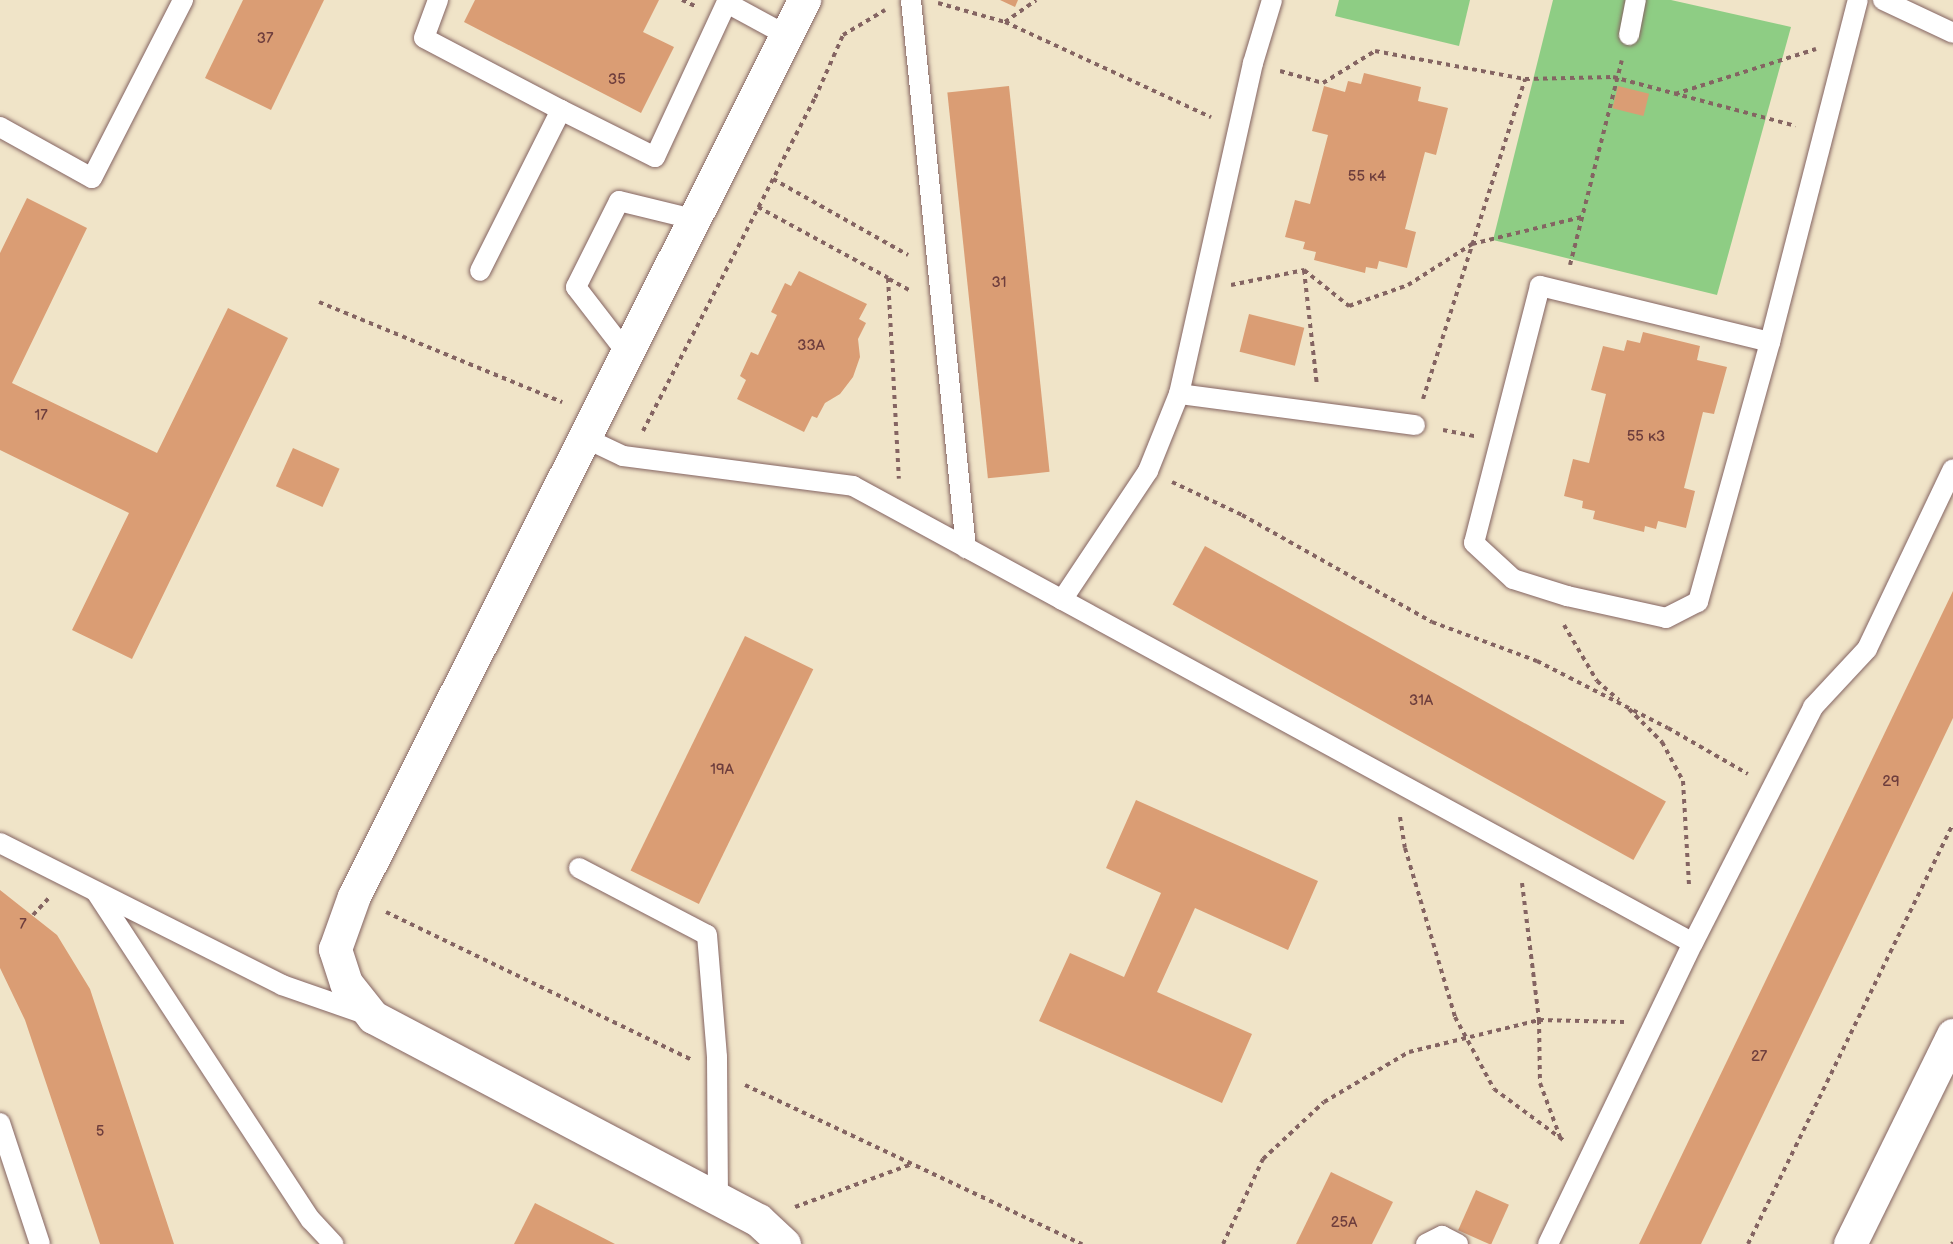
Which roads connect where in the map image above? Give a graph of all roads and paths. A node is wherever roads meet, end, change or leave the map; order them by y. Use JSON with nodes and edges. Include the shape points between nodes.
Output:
{"nodes":[{"id":1,"x":183,"y":0,"type":"edge"},
{"id":2,"x":438,"y":0,"type":"edge"},
{"id":3,"x":804,"y":0,"type":"edge"},
{"id":4,"x":911,"y":0,"type":"edge"},
{"id":5,"x":928,"y":0,"type":"edge"},
{"id":6,"x":1035,"y":0,"type":"edge"},
{"id":7,"x":1272,"y":0,"type":"edge"},
{"id":8,"x":1636,"y":0,"type":"edge"},
{"id":9,"x":1858,"y":0,"type":"edge"},
{"id":10,"x":1883,"y":0,"type":"edge"},
{"id":11,"x":727,"y":1,"type":"edge"},
{"id":12,"x":892,"y":6,"type":"dead end"},
{"id":13,"x":1005,"y":22,"type":"junction"},
{"id":14,"x":1953,"y":33,"type":"edge"},
{"id":15,"x":786,"y":35,"type":"junction"},
{"id":16,"x":1629,"y":35,"type":"joint"},
{"id":17,"x":1846,"y":40,"type":"junction"},
{"id":18,"x":1253,"y":63,"type":"junction"},
{"id":19,"x":1617,"y":78,"type":"junction"},
{"id":20,"x":1525,"y":79,"type":"junction"},
{"id":21,"x":1674,"y":94,"type":"junction"},
{"id":22,"x":561,"y":110,"type":"junction"},
{"id":23,"x":0,"y":127,"type":"edge"},
{"id":24,"x":1241,"y":130,"type":"junction"},
{"id":25,"x":1822,"y":133,"type":"junction"},
{"id":26,"x":773,"y":179,"type":"junction"},
{"id":27,"x":758,"y":207,"type":"junction"},
{"id":28,"x":1582,"y":217,"type":"junction"},
{"id":29,"x":693,"y":219,"type":"junction"},
{"id":30,"x":1472,"y":244,"type":"junction"},
{"id":31,"x":1304,"y":270,"type":"junction"},
{"id":32,"x":480,"y":271,"type":"dead end"},
{"id":33,"x":939,"y":272,"type":"junction"},
{"id":34,"x":1204,"y":290,"type":"junction"},
{"id":35,"x":1563,"y":292,"type":"junction"},
{"id":36,"x":1770,"y":342,"type":"junction"},
{"id":37,"x":626,"y":352,"type":"junction"},
{"id":38,"x":1179,"y":394,"type":"junction"},
{"id":39,"x":1321,"y":413,"type":"junction"},
{"id":40,"x":1415,"y":424,"type":"junction"},
{"id":41,"x":583,"y":437,"type":"junction"},
{"id":42,"x":1500,"y":441,"type":"junction"},
{"id":43,"x":630,"y":457,"type":"junction"},
{"id":44,"x":1953,"y":469,"type":"edge"},
{"id":45,"x":1148,"y":471,"type":"junction"},
{"id":46,"x":901,"y":512,"type":"junction"},
{"id":47,"x":966,"y":548,"type":"junction"},
{"id":48,"x":1542,"y":588,"type":"junction"},
{"id":49,"x":1062,"y":600,"type":"junction"},
{"id":50,"x":1624,"y":705,"type":"junction"},
{"id":51,"x":1394,"y":781,"type":"junction"},
{"id":52,"x":1772,"y":788,"type":"junction"},
{"id":53,"x":1953,"y":824,"type":"edge"},
{"id":54,"x":0,"y":843,"type":"edge"},
{"id":55,"x":1521,"y":850,"type":"junction"},
{"id":56,"x":579,"y":868,"type":"dead end"},
{"id":57,"x":96,"y":892,"type":"junction"},
{"id":58,"x":354,"y":896,"type":"junction"},
{"id":59,"x":1693,"y":943,"type":"junction"},
{"id":60,"x":373,"y":1017,"type":"junction"},
{"id":61,"x":1539,"y":1020,"type":"junction"},
{"id":62,"x":1654,"y":1022,"type":"junction"},
{"id":63,"x":1953,"y":1035,"type":"edge"},
{"id":64,"x":1465,"y":1036,"type":"junction"},
{"id":65,"x":716,"y":1071,"type":"junction"},
{"id":66,"x":0,"y":1123,"type":"edge"},
{"id":67,"x":1561,"y":1138,"type":"junction"},
{"id":68,"x":1589,"y":1159,"type":"junction"},
{"id":69,"x":913,"y":1164,"type":"junction"},
{"id":70,"x":718,"y":1199,"type":"junction"},
{"id":71,"x":758,"y":1220,"type":"junction"},
{"id":72,"x":40,"y":1244,"type":"edge"},
{"id":73,"x":333,"y":1244,"type":"edge"},
{"id":74,"x":784,"y":1244,"type":"edge"},
{"id":75,"x":1082,"y":1244,"type":"edge"},
{"id":76,"x":1223,"y":1244,"type":"edge"},
{"id":77,"x":1426,"y":1244,"type":"edge"},
{"id":78,"x":1458,"y":1244,"type":"edge"},
{"id":79,"x":1548,"y":1244,"type":"edge"},
{"id":80,"x":1748,"y":1244,"type":"edge"},
{"id":81,"x":1850,"y":1244,"type":"edge"}],
"edges":[{"from":1,"to":23,"type":"lane","via":[[92,178]]},
{"from":2,"to":22,"type":"lane","via":[[424,38]]},
{"from":3,"to":15,"type":"street"},
{"from":4,"to":33,"type":"lane"},
{"from":5,"to":13,"type":"path"},
{"from":6,"to":13,"type":"path"},
{"from":7,"to":18,"type":"lane"},
{"from":8,"to":16,"type":"lane"},
{"from":9,"to":17,"type":"lane"},
{"from":10,"to":14,"type":"lane"},
{"from":11,"to":15,"type":"lane"},
{"from":11,"to":22,"type":"lane","via":[[655,157]]},
{"from":12,"to":26,"type":"path","via":[[843,35]]},
{"from":13,"to":24,"type":"path"},
{"from":15,"to":29,"type":"street"},
{"from":16,"to":19,"type":"path"},
{"from":17,"to":21,"type":"path"},
{"from":17,"to":25,"type":"lane"},
{"from":18,"to":20,"type":"path","via":[[1323,83],[1375,51]]},
{"from":18,"to":24,"type":"lane"},
{"from":19,"to":20,"type":"path"},
{"from":19,"to":21,"type":"path"},
{"from":19,"to":28,"type":"path"},
{"from":20,"to":30,"type":"path"},
{"from":21,"to":25,"type":"path"},
{"from":22,"to":32,"type":"lane"},
{"from":24,"to":34,"type":"lane"},
{"from":25,"to":36,"type":"lane"},
{"from":26,"to":27,"type":"path"},
{"from":26,"to":33,"type":"path"},
{"from":27,"to":43,"type":"path"},
{"from":27,"to":46,"type":"path","via":[[888,278]]},
{"from":28,"to":30,"type":"path"},
{"from":28,"to":35,"type":"path"},
{"from":29,"to":37,"type":"street"},
{"from":29,"to":37,"type":"lane","via":[[619,201],[576,288]]},
{"from":30,"to":31,"type":"path","via":[[1408,285],[1349,306]]},
{"from":30,"to":40,"type":"path"},
{"from":31,"to":34,"type":"path"},
{"from":31,"to":39,"type":"path"},
{"from":33,"to":47,"type":"lane"},
{"from":34,"to":38,"type":"lane"},
{"from":35,"to":36,"type":"lane"},
{"from":35,"to":42,"type":"lane","via":[[1540,286]]},
{"from":36,"to":48,"type":"lane","via":[[1698,602],[1666,618]]},
{"from":37,"to":41,"type":"street"},
{"from":38,"to":39,"type":"lane"},
{"from":38,"to":45,"type":"lane"},
{"from":39,"to":40,"type":"lane"},
{"from":40,"to":42,"type":"path"},
{"from":41,"to":43,"type":"lane"},
{"from":41,"to":58,"type":"street"},
{"from":42,"to":48,"type":"lane","via":[[1474,543],[1513,579]]},
{"from":43,"to":46,"type":"lane","via":[[853,486]]},
{"from":44,"to":52,"type":"lane","via":[[1867,649],[1813,707]]},
{"from":45,"to":49,"type":"lane"},
{"from":45,"to":50,"type":"path","via":[[1242,515],[1432,622],[1537,662]]},
{"from":46,"to":47,"type":"lane"},
{"from":47,"to":49,"type":"lane"},
{"from":48,"to":50,"type":"path","via":[[1597,681]]},
{"from":49,"to":51,"type":"lane"},
{"from":50,"to":52,"type":"path"},
{"from":50,"to":59,"type":"path","via":[[1662,742],[1683,781]]},
{"from":51,"to":55,"type":"lane"},
{"from":51,"to":64,"type":"path","via":[[1406,848],[1455,1017]]},
{"from":52,"to":59,"type":"lane"},
{"from":53,"to":80,"type":"path"},
{"from":54,"to":57,"type":"lane"},
{"from":55,"to":59,"type":"lane"},
{"from":55,"to":61,"type":"path","via":[[1522,900]]},
{"from":56,"to":65,"type":"lane","via":[[707,935]]},
{"from":57,"to":60,"type":"lane","via":[[282,986]]},
{"from":57,"to":73,"type":"lane","via":[[311,1220]]},
{"from":58,"to":60,"type":"street","via":[[335,949],[346,983]]},
{"from":58,"to":65,"type":"path"},
{"from":59,"to":62,"type":"lane"},
{"from":60,"to":70,"type":"street"},
{"from":61,"to":62,"type":"path"},
{"from":61,"to":64,"type":"path"},
{"from":61,"to":67,"type":"path","via":[[1540,1083]]},
{"from":62,"to":68,"type":"lane"},
{"from":63,"to":81,"type":"street"},
{"from":64,"to":67,"type":"path","via":[[1494,1089]]},
{"from":64,"to":76,"type":"path","via":[[1409,1052],[1324,1102],[1263,1159]]},
{"from":65,"to":69,"type":"path"},
{"from":65,"to":70,"type":"lane"},
{"from":66,"to":72,"type":"lane"},
{"from":67,"to":68,"type":"path"},
{"from":68,"to":79,"type":"lane"},
{"from":69,"to":71,"type":"path"},
{"from":69,"to":75,"type":"path"},
{"from":70,"to":71,"type":"street"},
{"from":71,"to":74,"type":"street"},
{"from":77,"to":78,"type":"lane","via":[[1442,1236]]}]}
